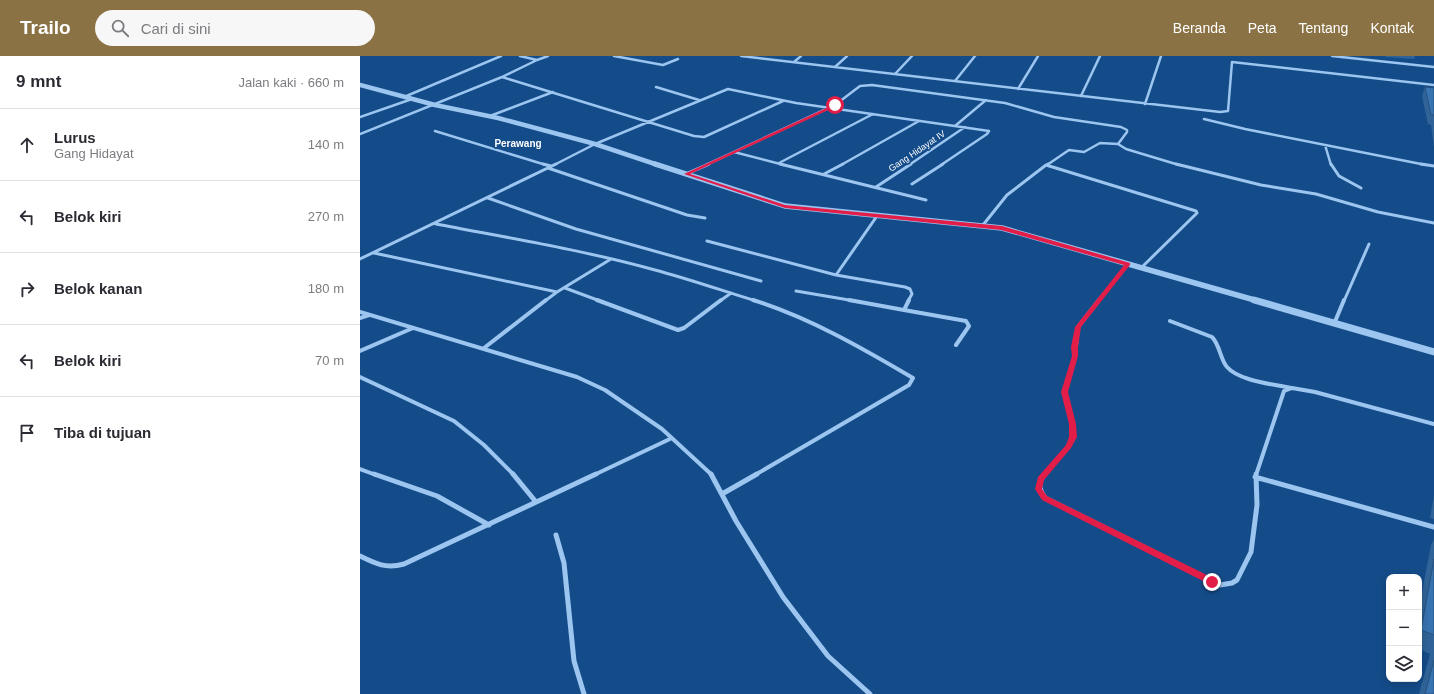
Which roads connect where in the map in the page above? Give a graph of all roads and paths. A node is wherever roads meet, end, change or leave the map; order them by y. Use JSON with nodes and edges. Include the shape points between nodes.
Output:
{"nodes":[{"id":1,"x":501,"y":56,"type":"edge"},
{"id":2,"x":520,"y":56,"type":"edge"},
{"id":3,"x":548,"y":56,"type":"edge"},
{"id":4,"x":614,"y":56,"type":"edge"},
{"id":5,"x":741,"y":56,"type":"edge"},
{"id":6,"x":801,"y":56,"type":"edge"},
{"id":7,"x":847,"y":56,"type":"edge"},
{"id":8,"x":912,"y":56,"type":"edge"},
{"id":9,"x":975,"y":56,"type":"edge"},
{"id":10,"x":1038,"y":56,"type":"edge"},
{"id":11,"x":1100,"y":56,"type":"edge"},
{"id":12,"x":1161,"y":56,"type":"edge"},
{"id":13,"x":1233,"y":56,"type":"edge"},
{"id":14,"x":1332,"y":56,"type":"edge"},
{"id":15,"x":678,"y":59,"type":"dead end"},
{"id":16,"x":537,"y":60,"type":"junction"},
{"id":17,"x":794,"y":62,"type":"junction"},
{"id":18,"x":1232,"y":62,"type":"junction"},
{"id":19,"x":835,"y":67,"type":"junction"},
{"id":20,"x":1434,"y":67,"type":"edge"},
{"id":21,"x":895,"y":74,"type":"junction"},
{"id":22,"x":502,"y":77,"type":"junction"},
{"id":23,"x":955,"y":81,"type":"junction"},
{"id":24,"x":1434,"y":85,"type":"edge"},
{"id":25,"x":361,"y":86,"type":"edge"},
{"id":26,"x":656,"y":87,"type":"dead end"},
{"id":27,"x":1018,"y":89,"type":"junction"},
{"id":28,"x":553,"y":92,"type":"junction"},
{"id":29,"x":1081,"y":96,"type":"junction"},
{"id":30,"x":404,"y":97,"type":"junction"},
{"id":31,"x":412,"y":99,"type":"junction"},
{"id":32,"x":699,"y":100,"type":"junction"},
{"id":33,"x":783,"y":100,"type":"junction"},
{"id":34,"x":986,"y":100,"type":"junction"},
{"id":35,"x":1145,"y":104,"type":"junction"},
{"id":36,"x":435,"y":105,"type":"junction"},
{"id":37,"x":828,"y":108,"type":"junction"},
{"id":38,"x":874,"y":114,"type":"junction"},
{"id":39,"x":490,"y":116,"type":"junction"},
{"id":40,"x":360,"y":117,"type":"edge"},
{"id":41,"x":1204,"y":119,"type":"dead end"},
{"id":42,"x":920,"y":120,"type":"junction"},
{"id":43,"x":649,"y":122,"type":"junction"},
{"id":44,"x":955,"y":126,"type":"junction"},
{"id":45,"x":966,"y":127,"type":"junction"},
{"id":46,"x":435,"y":131,"type":"dead end"},
{"id":47,"x":360,"y":134,"type":"edge"},
{"id":48,"x":595,"y":144,"type":"junction"},
{"id":49,"x":1118,"y":144,"type":"junction"},
{"id":50,"x":1325,"y":145,"type":"junction"},
{"id":51,"x":734,"y":152,"type":"junction"},
{"id":52,"x":779,"y":163,"type":"junction"},
{"id":53,"x":1046,"y":165,"type":"junction"},
{"id":54,"x":1434,"y":166,"type":"edge"},
{"id":55,"x":550,"y":167,"type":"junction"},
{"id":56,"x":686,"y":174,"type":"junction"},
{"id":57,"x":824,"y":174,"type":"junction"},
{"id":58,"x":912,"y":184,"type":"dead end"},
{"id":59,"x":876,"y":187,"type":"junction"},
{"id":60,"x":1361,"y":188,"type":"dead end"},
{"id":61,"x":488,"y":198,"type":"junction"},
{"id":62,"x":926,"y":200,"type":"dead end"},
{"id":63,"x":877,"y":216,"type":"junction"},
{"id":64,"x":705,"y":218,"type":"dead end"},
{"id":65,"x":1434,"y":223,"type":"edge"},
{"id":66,"x":435,"y":224,"type":"junction"},
{"id":67,"x":983,"y":225,"type":"junction"},
{"id":68,"x":707,"y":241,"type":"dead end"},
{"id":69,"x":1368,"y":244,"type":"dead end"},
{"id":70,"x":374,"y":253,"type":"junction"},
{"id":71,"x":360,"y":259,"type":"edge"},
{"id":72,"x":611,"y":259,"type":"junction"},
{"id":73,"x":1128,"y":264,"type":"junction"},
{"id":74,"x":1141,"y":268,"type":"junction"},
{"id":75,"x":836,"y":275,"type":"junction"},
{"id":76,"x":761,"y":281,"type":"dead end"},
{"id":77,"x":566,"y":288,"type":"junction"},
{"id":78,"x":557,"y":292,"type":"junction"},
{"id":79,"x":796,"y":292,"type":"dead end"},
{"id":80,"x":731,"y":293,"type":"junction"},
{"id":81,"x":904,"y":310,"type":"junction"},
{"id":82,"x":360,"y":312,"type":"edge"},
{"id":83,"x":369,"y":314,"type":"junction"},
{"id":84,"x":360,"y":318,"type":"edge"},
{"id":85,"x":1170,"y":321,"type":"dead end"},
{"id":86,"x":1334,"y":324,"type":"junction"},
{"id":87,"x":414,"y":328,"type":"junction"},
{"id":88,"x":956,"y":345,"type":"dead end"},
{"id":89,"x":484,"y":348,"type":"junction"},
{"id":90,"x":360,"y":351,"type":"edge"},
{"id":91,"x":1434,"y":352,"type":"edge"},
{"id":92,"x":360,"y":377,"type":"edge"},
{"id":93,"x":1292,"y":388,"type":"junction"},
{"id":94,"x":1434,"y":424,"type":"edge"},
{"id":95,"x":672,"y":438,"type":"junction"},
{"id":96,"x":360,"y":469,"type":"edge"},
{"id":97,"x":1255,"y":477,"type":"junction"},
{"id":98,"x":722,"y":494,"type":"junction"},
{"id":99,"x":536,"y":502,"type":"junction"},
{"id":100,"x":489,"y":525,"type":"junction"},
{"id":101,"x":1434,"y":527,"type":"edge"},
{"id":102,"x":556,"y":535,"type":"dead end"},
{"id":103,"x":360,"y":556,"type":"edge"},
{"id":104,"x":584,"y":694,"type":"edge"},
{"id":105,"x":870,"y":694,"type":"edge"}],
"edges":[{"from":1,"to":30,"type":"street"},
{"from":2,"to":16,"type":"street"},
{"from":3,"to":16,"type":"street"},
{"from":4,"to":15,"type":"street","via":[[663,65]]},
{"from":5,"to":17,"type":"street"},
{"from":6,"to":17,"type":"street"},
{"from":7,"to":19,"type":"street"},
{"from":8,"to":21,"type":"street"},
{"from":9,"to":23,"type":"street"},
{"from":10,"to":27,"type":"street"},
{"from":11,"to":29,"type":"street"},
{"from":12,"to":35,"type":"street"},
{"from":13,"to":18,"type":"street"},
{"from":14,"to":20,"type":"street"},
{"from":16,"to":22,"type":"street"},
{"from":17,"to":19,"type":"street"},
{"from":18,"to":24,"type":"street"},
{"from":18,"to":35,"type":"street","via":[[1227,111],[1213,112]]},
{"from":19,"to":21,"type":"street"},
{"from":21,"to":23,"type":"street"},
{"from":22,"to":28,"type":"street"},
{"from":22,"to":36,"type":"street"},
{"from":23,"to":27,"type":"street"},
{"from":25,"to":30,"type":"street"},
{"from":26,"to":32,"type":"street"},
{"from":27,"to":29,"type":"street"},
{"from":28,"to":39,"type":"street"},
{"from":28,"to":43,"type":"street"},
{"from":29,"to":35,"type":"street"},
{"from":30,"to":31,"type":"street"},
{"from":31,"to":36,"type":"street"},
{"from":31,"to":40,"type":"street"},
{"from":32,"to":33,"type":"street","via":[[730,89]]},
{"from":32,"to":43,"type":"street"},
{"from":33,"to":37,"type":"street"},
{"from":33,"to":43,"type":"street","via":[[704,137]]},
{"from":34,"to":37,"type":"street","via":[[866,85],[860,86]]},
{"from":34,"to":44,"type":"street"},
{"from":34,"to":49,"type":"street","via":[[1054,117],[1125,128],[1127,132]]},
{"from":36,"to":39,"type":"street"},
{"from":36,"to":47,"type":"street"},
{"from":37,"to":38,"type":"street"},
{"from":37,"to":51,"type":"street"},
{"from":38,"to":42,"type":"street"},
{"from":38,"to":52,"type":"street"},
{"from":39,"to":48,"type":"street"},
{"from":41,"to":50,"type":"street","via":[[1245,130]]},
{"from":42,"to":44,"type":"street"},
{"from":42,"to":57,"type":"street"},
{"from":43,"to":48,"type":"street"},
{"from":44,"to":45,"type":"street"},
{"from":45,"to":58,"type":"street","via":[[986,130],[989,133]]},
{"from":45,"to":59,"type":"street","name":"Gang Hidayat IV"},
{"from":46,"to":55,"type":"street"},
{"from":48,"to":55,"type":"street"},
{"from":48,"to":56,"type":"street"},
{"from":49,"to":53,"type":"street","via":[[1100,143],[1084,152],[1069,150]]},
{"from":49,"to":65,"type":"street","via":[[1126,149],[1198,170],[1316,194],[1378,212]]},
{"from":50,"to":54,"type":"street"},
{"from":50,"to":60,"type":"street","via":[[1334,173]]},
{"from":51,"to":52,"type":"street"},
{"from":51,"to":56,"type":"street"},
{"from":52,"to":57,"type":"street"},
{"from":53,"to":67,"type":"street","via":[[1007,195]]},
{"from":53,"to":74,"type":"street","via":[[1197,213]]},
{"from":55,"to":61,"type":"street"},
{"from":55,"to":64,"type":"street","via":[[687,215]]},
{"from":56,"to":63,"type":"street","via":[[785,206]]},
{"from":57,"to":59,"type":"street"},
{"from":59,"to":62,"type":"street"},
{"from":61,"to":66,"type":"street"},
{"from":61,"to":76,"type":"street","via":[[576,229]]},
{"from":63,"to":67,"type":"street"},
{"from":63,"to":75,"type":"street"},
{"from":66,"to":70,"type":"street"},
{"from":66,"to":72,"type":"street"},
{"from":67,"to":73,"type":"street","via":[[1002,228]]},
{"from":68,"to":75,"type":"street"},
{"from":69,"to":86,"type":"street"},
{"from":70,"to":71,"type":"street"},
{"from":70,"to":78,"type":"street"},
{"from":72,"to":77,"type":"street"},
{"from":72,"to":80,"type":"street"},
{"from":73,"to":74,"type":"street"},
{"from":73,"to":97,"type":"street","via":[[1078,327],[1075,356],[1065,392],[1073,437],[1069,446],[1040,479],[1039,489],[1045,498],[1220,585],[1237,580],[1251,552],[1257,505]]},
{"from":74,"to":86,"type":"street"},
{"from":75,"to":81,"type":"street","via":[[910,289],[912,294]]},
{"from":77,"to":78,"type":"street"},
{"from":77,"to":80,"type":"street","via":[[678,330]]},
{"from":78,"to":89,"type":"street"},
{"from":79,"to":81,"type":"street"},
{"from":80,"to":98,"type":"street","via":[[784,310],[859,346],[910,375],[913,380],[909,385]]},
{"from":81,"to":88,"type":"street","via":[[966,321],[969,326]]},
{"from":82,"to":83,"type":"street"},
{"from":83,"to":84,"type":"street"},
{"from":83,"to":87,"type":"street"},
{"from":85,"to":93,"type":"street","via":[[1212,337],[1217,342],[1226,366],[1236,375]]},
{"from":86,"to":91,"type":"street"},
{"from":87,"to":89,"type":"street"},
{"from":87,"to":90,"type":"street"},
{"from":89,"to":95,"type":"street","via":[[577,377],[605,390],[662,428]]},
{"from":92,"to":99,"type":"street","via":[[454,421],[484,445],[521,482]]},
{"from":93,"to":94,"type":"street"},
{"from":93,"to":97,"type":"street","via":[[1284,391]]},
{"from":95,"to":98,"type":"street","via":[[713,476]]},
{"from":95,"to":99,"type":"street"},
{"from":96,"to":100,"type":"street","via":[[437,496]]},
{"from":97,"to":101,"type":"street"},
{"from":98,"to":105,"type":"street","via":[[783,597],[828,656]]},
{"from":99,"to":100,"type":"street"},
{"from":100,"to":103,"type":"street","via":[[392,569]]},
{"from":102,"to":104,"type":"street","via":[[564,563],[574,661]]}]}
